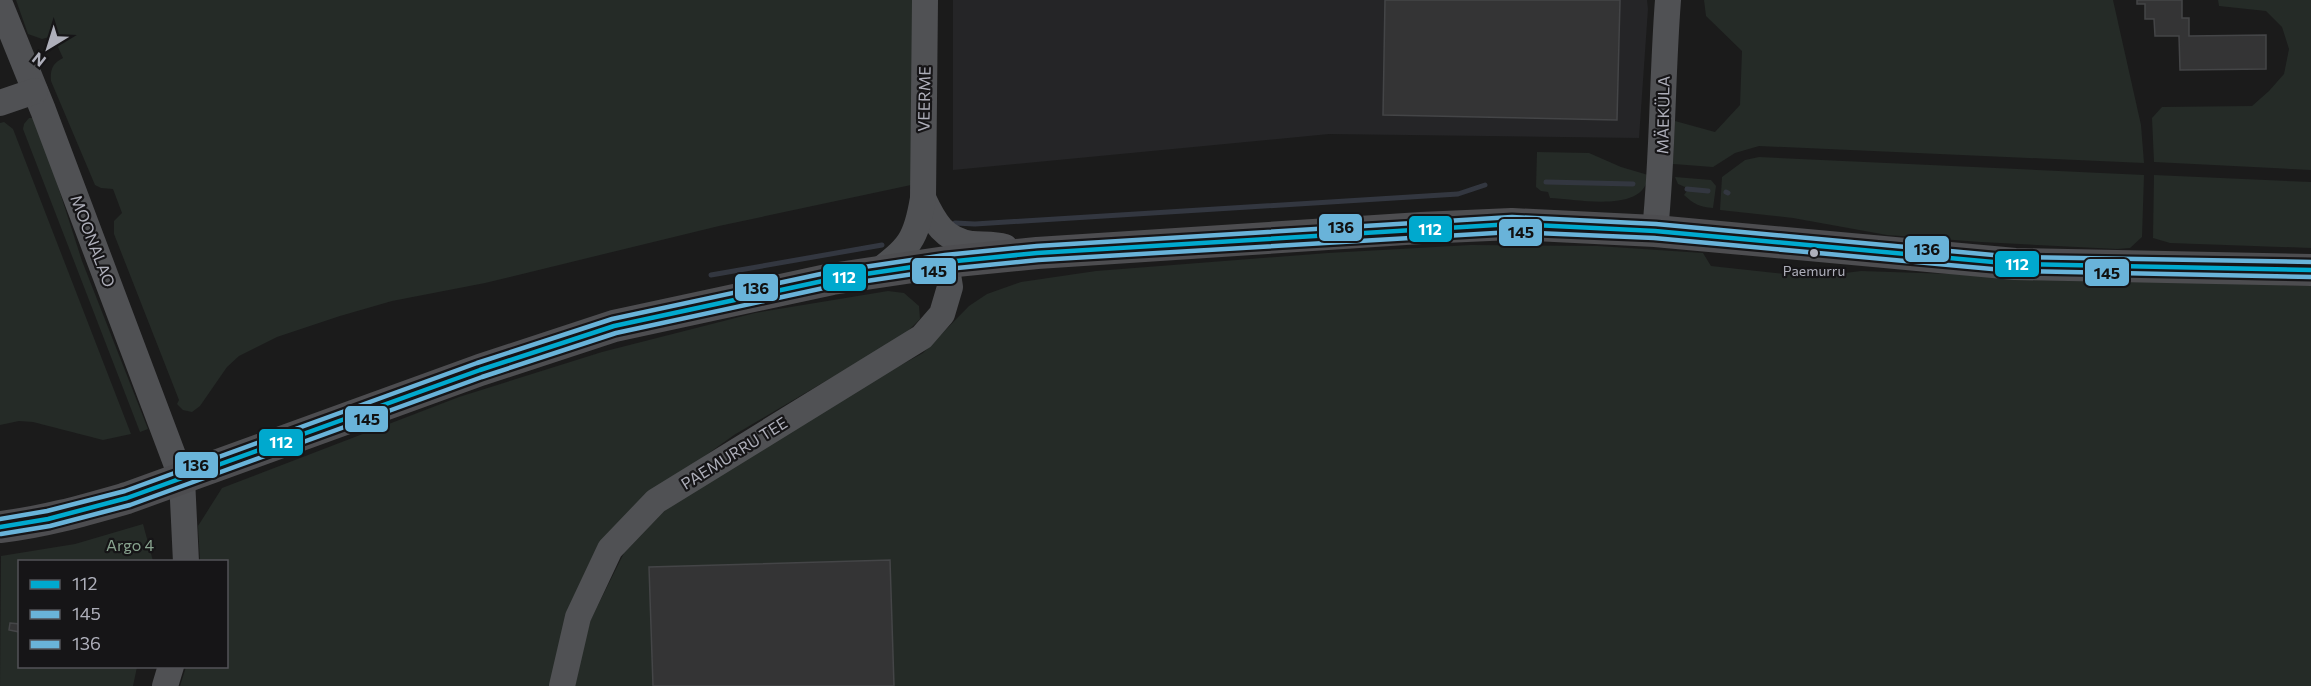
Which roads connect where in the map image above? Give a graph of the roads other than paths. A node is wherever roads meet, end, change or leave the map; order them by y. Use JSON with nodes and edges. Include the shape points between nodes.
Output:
{"nodes":[{"id":1,"x":925,"y":0,"type":"edge"},
{"id":2,"x":1668,"y":0,"type":"edge"},
{"id":3,"x":0,"y":4,"type":"edge"},
{"id":4,"x":35,"y":91,"type":"junction"},
{"id":5,"x":0,"y":103,"type":"edge"},
{"id":6,"x":923,"y":198,"type":"junction"},
{"id":7,"x":1655,"y":231,"type":"junction"},
{"id":8,"x":1037,"y":253,"type":"junction"},
{"id":9,"x":946,"y":262,"type":"junction"},
{"id":10,"x":2311,"y":270,"type":"edge"},
{"id":11,"x":876,"y":273,"type":"junction"},
{"id":12,"x":182,"y":479,"type":"junction"},
{"id":13,"x":0,"y":527,"type":"edge"},
{"id":14,"x":186,"y":560,"type":"edge"},
{"id":15,"x":170,"y":668,"type":"edge"},
{"id":16,"x":165,"y":686,"type":"edge"},
{"id":17,"x":561,"y":686,"type":"edge"}],
"edges":[{"from":1,"to":6,"type":"street","name":"VEERME"},
{"from":2,"to":7,"type":"street","name":"MÄEKÜLA"},
{"from":3,"to":4,"type":"street","name":"MOONALAO"},
{"from":4,"to":5,"type":"street"},
{"from":4,"to":12,"type":"street","name":"MOONALAO"},
{"from":6,"to":8,"type":"street","name":"VEERME","via":[[933,220],[956,241]]},
{"from":6,"to":11,"type":"street","name":"VEERME","via":[[909,245]]},
{"from":7,"to":8,"type":"main road","via":[[1512,224]]},
{"from":7,"to":10,"type":"main road","via":[[2014,264]]},
{"from":8,"to":9,"type":"main road"},
{"from":9,"to":11,"type":"main road"},
{"from":9,"to":17,"type":"street","name":"PAEMURRU TEE","via":[[950,287],[942,314],[922,337],[656,501],[610,549],[578,617]]},
{"from":11,"to":12,"type":"main road","via":[[614,326],[480,370]]},
{"from":12,"to":13,"type":"main road","via":[[72,514]]},
{"from":12,"to":14,"type":"street","name":"MOONALAO"},
{"from":15,"to":16,"type":"street"}]}
